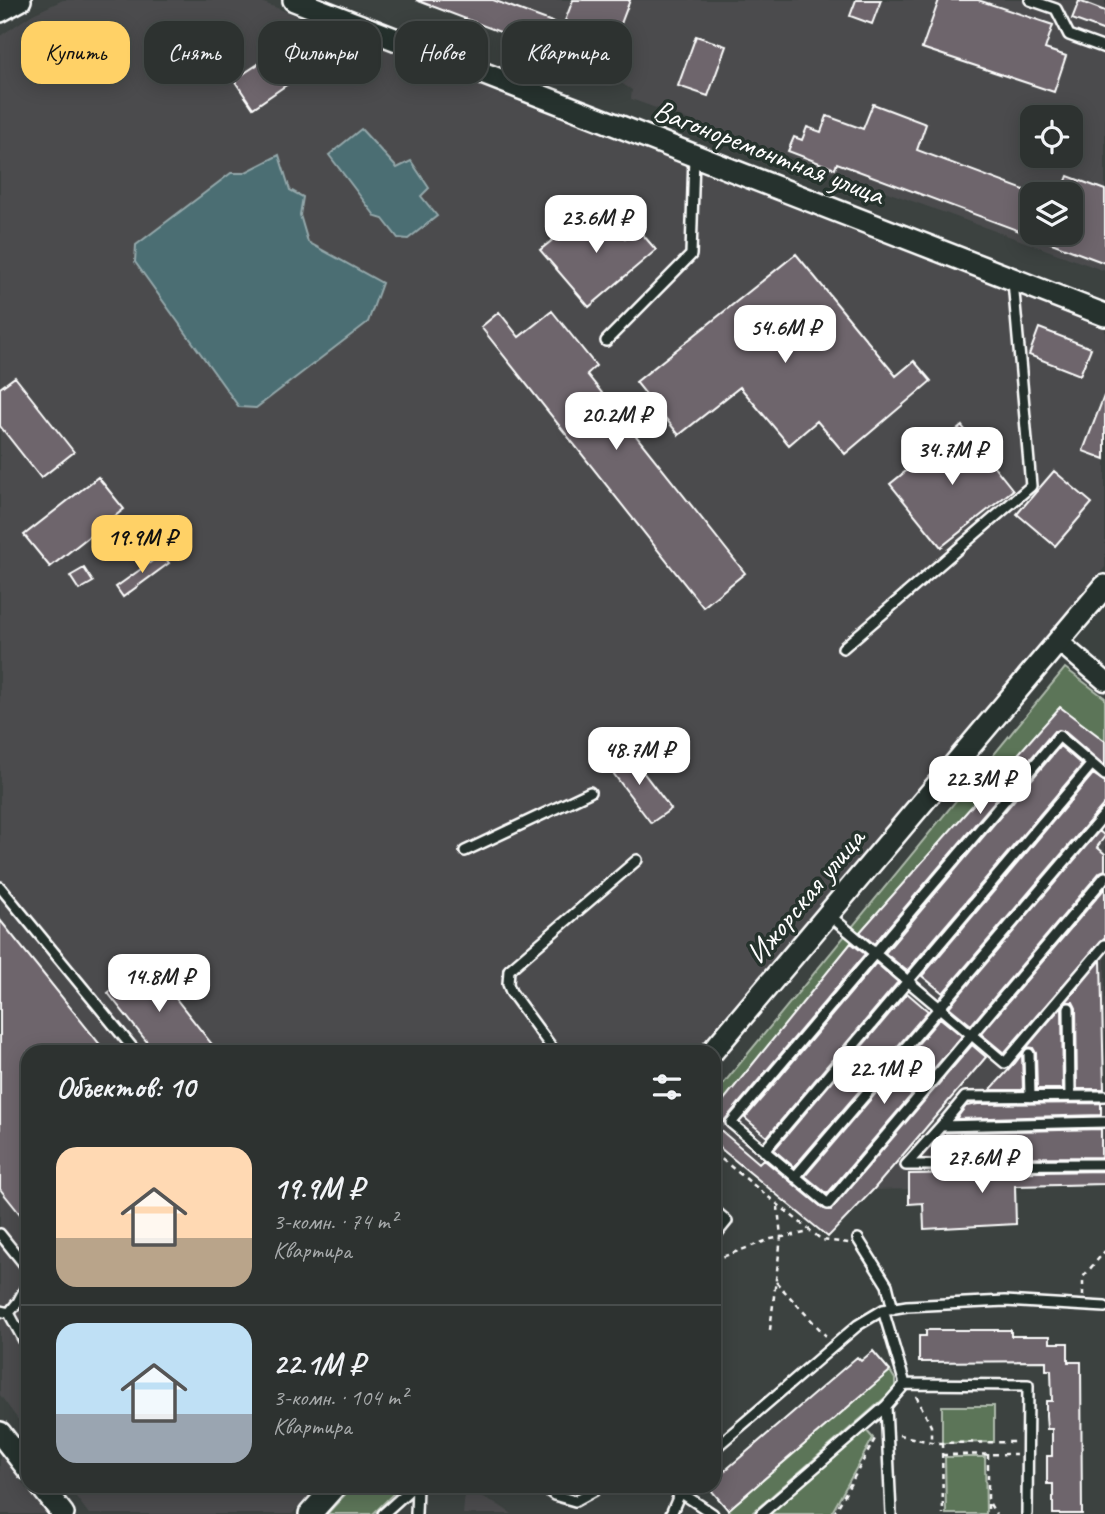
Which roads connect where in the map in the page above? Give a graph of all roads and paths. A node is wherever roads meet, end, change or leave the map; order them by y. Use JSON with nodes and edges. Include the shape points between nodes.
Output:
{"nodes":[{"id":1,"x":20,"y":0,"type":"edge"},
{"id":2,"x":294,"y":0,"type":"edge"},
{"id":3,"x":1030,"y":0,"type":"edge"},
{"id":4,"x":0,"y":11,"type":"edge"},
{"id":5,"x":1105,"y":48,"type":"edge"},
{"id":6,"x":694,"y":154,"type":"junction"},
{"id":7,"x":1013,"y":279,"type":"junction"},
{"id":8,"x":1105,"y":315,"type":"edge"},
{"id":9,"x":606,"y":341,"type":"dead end"},
{"id":10,"x":1105,"y":586,"type":"edge"},
{"id":11,"x":1058,"y":641,"type":"junction"},
{"id":12,"x":843,"y":648,"type":"dead end"},
{"id":13,"x":1105,"y":681,"type":"edge"},
{"id":14,"x":1092,"y":764,"type":"junction"},
{"id":15,"x":1105,"y":775,"type":"edge"},
{"id":16,"x":590,"y":792,"type":"dead end"},
{"id":17,"x":1105,"y":814,"type":"edge"},
{"id":18,"x":465,"y":851,"type":"dead end"},
{"id":19,"x":637,"y":860,"type":"dead end"},
{"id":20,"x":1105,"y":877,"type":"edge"},
{"id":21,"x":0,"y":887,"type":"edge"},
{"id":22,"x":828,"y":914,"type":"junction"},
{"id":23,"x":1105,"y":945,"type":"edge"},
{"id":24,"x":875,"y":953,"type":"junction"},
{"id":25,"x":908,"y":981,"type":"junction"},
{"id":26,"x":939,"y":1007,"type":"junction"},
{"id":27,"x":1069,"y":1008,"type":"dead end"},
{"id":28,"x":971,"y":1035,"type":"junction"},
{"id":29,"x":130,"y":1045,"type":"edge"},
{"id":30,"x":550,"y":1045,"type":"edge"},
{"id":31,"x":718,"y":1045,"type":"edge"},
{"id":32,"x":1029,"y":1054,"type":"dead end"},
{"id":33,"x":1070,"y":1096,"type":"junction"},
{"id":34,"x":1105,"y":1096,"type":"edge"},
{"id":35,"x":1030,"y":1097,"type":"junction"},
{"id":36,"x":1105,"y":1122,"type":"edge"},
{"id":37,"x":942,"y":1126,"type":"junction"},
{"id":38,"x":764,"y":1151,"type":"junction"},
{"id":39,"x":721,"y":1159,"type":"edge"},
{"id":40,"x":1105,"y":1164,"type":"edge"},
{"id":41,"x":795,"y":1177,"type":"junction"},
{"id":42,"x":778,"y":1207,"type":"junction"},
{"id":43,"x":811,"y":1232,"type":"junction"},
{"id":44,"x":0,"y":1234,"type":"edge"},
{"id":45,"x":781,"y":1237,"type":"junction"},
{"id":46,"x":858,"y":1239,"type":"joint"},
{"id":47,"x":1105,"y":1251,"type":"edge"},
{"id":48,"x":721,"y":1257,"type":"edge"},
{"id":49,"x":21,"y":1260,"type":"edge"},
{"id":50,"x":776,"y":1282,"type":"junction"},
{"id":51,"x":21,"y":1296,"type":"edge"},
{"id":52,"x":1082,"y":1306,"type":"junction"},
{"id":53,"x":1105,"y":1307,"type":"edge"},
{"id":54,"x":888,"y":1309,"type":"junction"},
{"id":55,"x":4,"y":1312,"type":"edge"},
{"id":56,"x":771,"y":1330,"type":"dead end"},
{"id":57,"x":21,"y":1338,"type":"edge"},
{"id":58,"x":835,"y":1346,"type":"junction"},
{"id":59,"x":721,"y":1361,"type":"edge"},
{"id":60,"x":721,"y":1379,"type":"edge"},
{"id":61,"x":905,"y":1384,"type":"junction"},
{"id":62,"x":887,"y":1411,"type":"junction"},
{"id":63,"x":888,"y":1432,"type":"junction"},
{"id":64,"x":0,"y":1433,"type":"edge"},
{"id":65,"x":721,"y":1442,"type":"edge"},
{"id":66,"x":931,"y":1442,"type":"junction"},
{"id":67,"x":1027,"y":1442,"type":"junction"},
{"id":68,"x":942,"y":1443,"type":"junction"},
{"id":69,"x":988,"y":1454,"type":"junction"},
{"id":70,"x":1028,"y":1454,"type":"junction"},
{"id":71,"x":942,"y":1455,"type":"junction"},
{"id":72,"x":21,"y":1460,"type":"edge"},
{"id":73,"x":329,"y":1493,"type":"edge"},
{"id":74,"x":407,"y":1493,"type":"edge"},
{"id":75,"x":415,"y":1493,"type":"edge"},
{"id":76,"x":551,"y":1493,"type":"edge"},
{"id":77,"x":590,"y":1493,"type":"edge"},
{"id":78,"x":679,"y":1493,"type":"edge"},
{"id":79,"x":686,"y":1493,"type":"edge"},
{"id":80,"x":988,"y":1501,"type":"junction"},
{"id":81,"x":310,"y":1514,"type":"edge"},
{"id":82,"x":383,"y":1514,"type":"edge"},
{"id":83,"x":416,"y":1514,"type":"edge"},
{"id":84,"x":671,"y":1514,"type":"edge"},
{"id":85,"x":713,"y":1514,"type":"edge"},
{"id":86,"x":761,"y":1514,"type":"edge"},
{"id":87,"x":834,"y":1514,"type":"edge"},
{"id":88,"x":891,"y":1514,"type":"edge"},
{"id":89,"x":943,"y":1514,"type":"edge"},
{"id":90,"x":988,"y":1514,"type":"edge"},
{"id":91,"x":996,"y":1514,"type":"edge"},
{"id":92,"x":1027,"y":1514,"type":"edge"}],
"edges":[{"from":1,"to":4,"type":"street"},
{"from":2,"to":6,"type":"street","name":"Вагоноремонтная улица"},
{"from":3,"to":5,"type":"lane","via":[[1056,9],[1069,35]]},
{"from":6,"to":7,"type":"street","name":"Вагоноремонтная улица"},
{"from":6,"to":9,"type":"lane","via":[[691,255]]},
{"from":7,"to":8,"type":"street","name":"Вагоноремонтная улица"},
{"from":7,"to":12,"type":"lane","via":[[1031,486]]},
{"from":10,"to":11,"type":"street","name":"Ижорская улица"},
{"from":11,"to":13,"type":"street"},
{"from":11,"to":22,"type":"street","name":"Ижорская улица"},
{"from":14,"to":15,"type":"lane"},
{"from":14,"to":24,"type":"lane","via":[[1059,736]]},
{"from":14,"to":25,"type":"lane"},
{"from":16,"to":18,"type":"lane"},
{"from":17,"to":26,"type":"lane"},
{"from":19,"to":30,"type":"lane","via":[[509,970],[511,992]]},
{"from":20,"to":28,"type":"lane"},
{"from":21,"to":29,"type":"lane"},
{"from":22,"to":24,"type":"lane"},
{"from":22,"to":31,"type":"street","name":"Ижорская улица"},
{"from":23,"to":28,"type":"lane","via":[[1005,1063]]},
{"from":24,"to":25,"type":"lane"},
{"from":24,"to":38,"type":"lane","via":[[731,1123]]},
{"from":25,"to":26,"type":"lane"},
{"from":25,"to":38,"type":"lane"},
{"from":26,"to":28,"type":"lane"},
{"from":26,"to":41,"type":"lane"},
{"from":27,"to":33,"type":"lane"},
{"from":28,"to":41,"type":"lane","via":[[828,1205]]},
{"from":32,"to":35,"type":"lane"},
{"from":33,"to":34,"type":"lane"},
{"from":33,"to":35,"type":"lane"},
{"from":35,"to":37,"type":"lane","via":[[965,1097]]},
{"from":36,"to":37,"type":"lane"},
{"from":37,"to":40,"type":"lane","via":[[906,1166]]},
{"from":38,"to":41,"type":"lane"},
{"from":39,"to":42,"type":"path"},
{"from":42,"to":43,"type":"path"},
{"from":42,"to":45,"type":"path"},
{"from":43,"to":45,"type":"path"},
{"from":43,"to":46,"type":"path","via":[[822,1240],[847,1244]]},
{"from":44,"to":49,"type":"lane"},
{"from":45,"to":48,"type":"path"},
{"from":45,"to":50,"type":"path"},
{"from":46,"to":54,"type":"lane","via":[[887,1285]]},
{"from":47,"to":52,"type":"path","via":[[1083,1277]]},
{"from":50,"to":56,"type":"path"},
{"from":50,"to":58,"type":"path"},
{"from":51,"to":55,"type":"lane"},
{"from":52,"to":53,"type":"lane"},
{"from":52,"to":54,"type":"lane","via":[[1004,1301]]},
{"from":54,"to":58,"type":"lane","via":[[858,1325]]},
{"from":54,"to":61,"type":"lane"},
{"from":55,"to":57,"type":"lane"},
{"from":58,"to":65,"type":"lane"},
{"from":59,"to":60,"type":"path"},
{"from":61,"to":62,"type":"lane"},
{"from":61,"to":66,"type":"path","via":[[915,1392],[932,1426]]},
{"from":61,"to":67,"type":"lane","via":[[1028,1385]]},
{"from":62,"to":63,"type":"lane"},
{"from":62,"to":86,"type":"lane"},
{"from":62,"to":87,"type":"path"},
{"from":63,"to":66,"type":"path"},
{"from":63,"to":88,"type":"lane"},
{"from":64,"to":72,"type":"street"},
{"from":66,"to":68,"type":"path"},
{"from":67,"to":68,"type":"path"},
{"from":67,"to":70,"type":"lane"},
{"from":68,"to":71,"type":"path"},
{"from":69,"to":70,"type":"path"},
{"from":69,"to":71,"type":"path"},
{"from":69,"to":80,"type":"path"},
{"from":70,"to":92,"type":"lane"},
{"from":71,"to":89,"type":"path"},
{"from":73,"to":81,"type":"street"},
{"from":74,"to":82,"type":"lane"},
{"from":75,"to":83,"type":"lane"},
{"from":76,"to":77,"type":"lane","via":[[575,1501]]},
{"from":78,"to":84,"type":"lane"},
{"from":79,"to":85,"type":"lane"},
{"from":80,"to":90,"type":"path"},
{"from":80,"to":91,"type":"path"}]}
